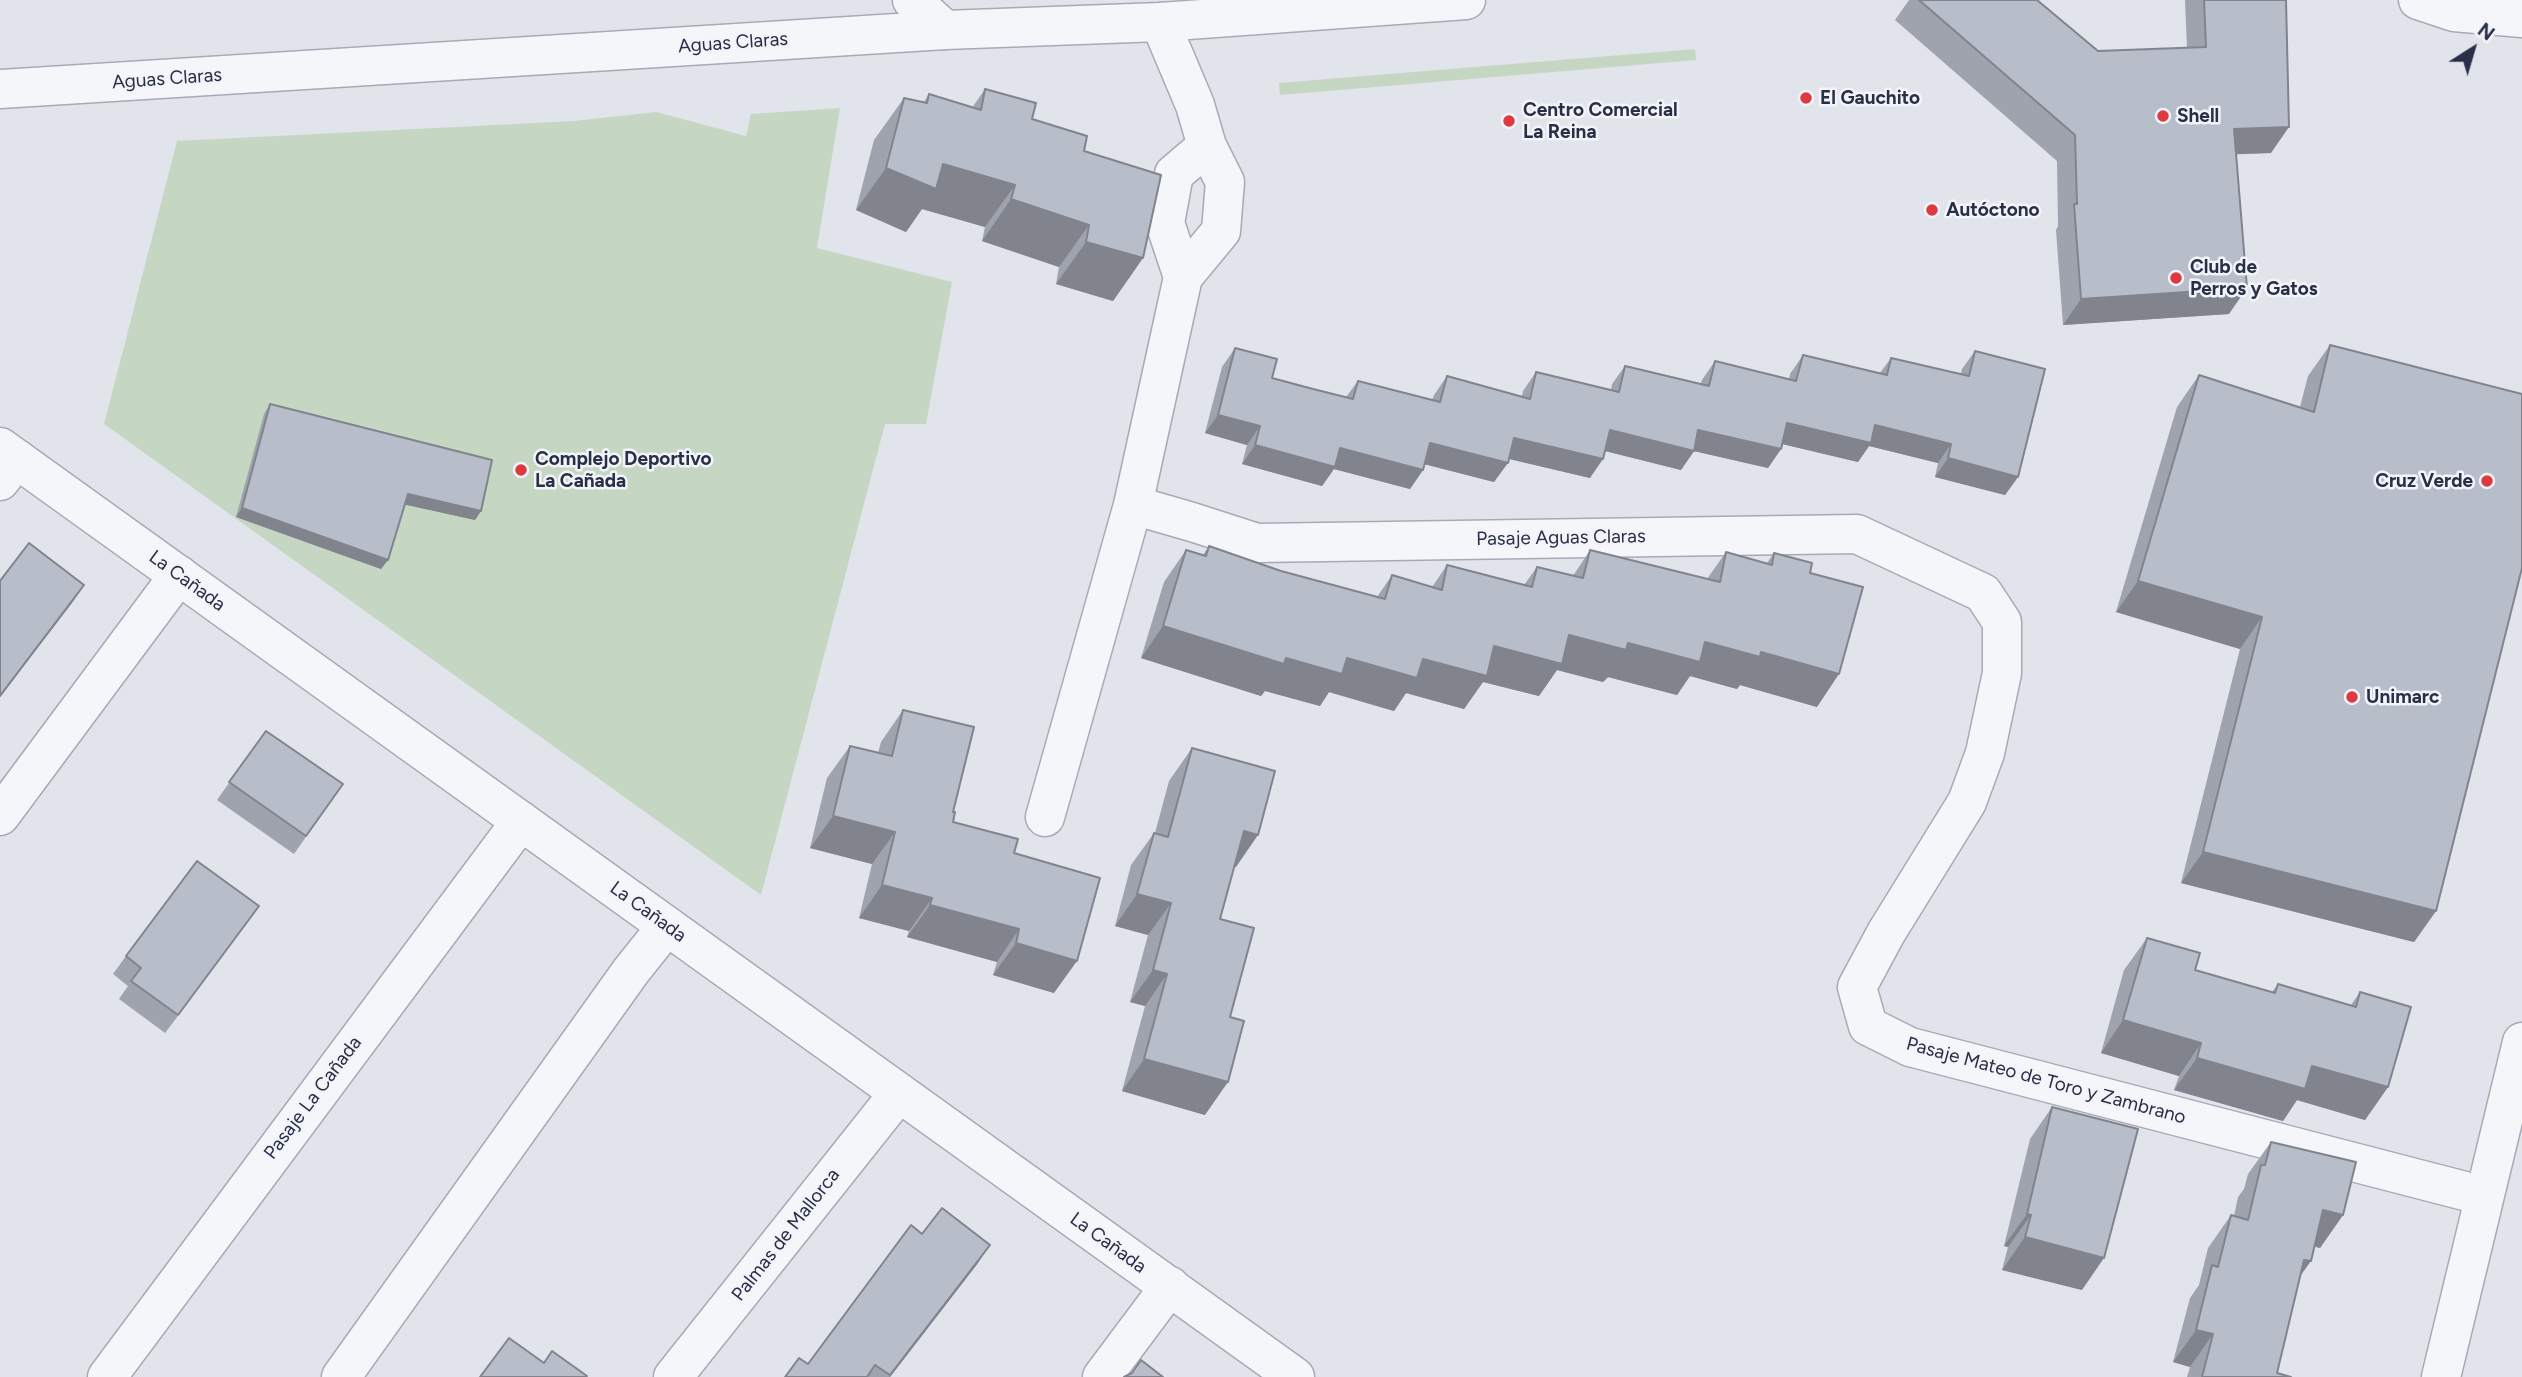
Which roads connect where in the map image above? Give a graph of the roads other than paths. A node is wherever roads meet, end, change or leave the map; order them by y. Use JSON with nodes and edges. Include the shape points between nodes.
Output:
{"nodes":[{"id":1,"x":912,"y":0,"type":"edge"},
{"id":2,"x":1466,"y":0,"type":"edge"},
{"id":3,"x":2418,"y":0,"type":"edge"},
{"id":4,"x":2454,"y":6,"type":"edge"},
{"id":5,"x":2522,"y":18,"type":"edge"},
{"id":6,"x":1160,"y":22,"type":"junction"},
{"id":7,"x":945,"y":30,"type":"junction"},
{"id":8,"x":0,"y":89,"type":"edge"},
{"id":9,"x":1207,"y":146,"type":"junction"},
{"id":10,"x":1180,"y":292,"type":"junction"},
{"id":11,"x":6,"y":463,"type":"edge"},
{"id":12,"x":1133,"y":505,"type":"junction"},
{"id":13,"x":179,"y":575,"type":"junction"},
{"id":14,"x":1983,"y":593,"type":"joint"},
{"id":15,"x":0,"y":817,"type":"edge"},
{"id":16,"x":1045,"y":817,"type":"dead end"},
{"id":17,"x":521,"y":821,"type":"junction"},
{"id":18,"x":667,"y":926,"type":"junction"},
{"id":19,"x":2522,"y":1042,"type":"edge"},
{"id":20,"x":899,"y":1093,"type":"junction"},
{"id":21,"x":2484,"y":1196,"type":"junction"},
{"id":22,"x":1170,"y":1286,"type":"junction"},
{"id":23,"x":107,"y":1377,"type":"edge"},
{"id":24,"x":341,"y":1377,"type":"edge"},
{"id":25,"x":673,"y":1377,"type":"edge"},
{"id":26,"x":1102,"y":1377,"type":"edge"},
{"id":27,"x":1295,"y":1377,"type":"edge"},
{"id":28,"x":2441,"y":1377,"type":"edge"}],
"edges":[{"from":1,"to":7,"type":"street"},
{"from":2,"to":6,"type":"street","name":"Aguas Claras"},
{"from":3,"to":4,"type":"street"},
{"from":4,"to":5,"type":"street"},
{"from":6,"to":7,"type":"street","name":"Aguas Claras"},
{"from":6,"to":9,"type":"street"},
{"from":7,"to":8,"type":"street","name":"Aguas Claras"},
{"from":9,"to":10,"type":"street","via":[[1225,182],[1221,230]]},
{"from":9,"to":10,"type":"street","via":[[1174,174],[1165,223]]},
{"from":10,"to":12,"type":"street"},
{"from":11,"to":13,"type":"street","name":"La Cañada"},
{"from":12,"to":14,"type":"street","name":"Pasaje Aguas Claras","via":[[1257,543],[1857,534]]},
{"from":12,"to":16,"type":"street"},
{"from":13,"to":15,"type":"street"},
{"from":13,"to":17,"type":"street","name":"La Cañada"},
{"from":14,"to":21,"type":"street","name":"Pasaje Mateo de Toro y Zambrano","via":[[2002,622],[2002,673],[1985,753],[1966,802],[1857,987],[1868,1026],[1910,1046]]},
{"from":17,"to":18,"type":"street","name":"La Cañada"},
{"from":17,"to":23,"type":"street","name":"Pasaje La Cañada"},
{"from":18,"to":20,"type":"street","name":"La Cañada"},
{"from":18,"to":24,"type":"street"},
{"from":19,"to":21,"type":"street"},
{"from":20,"to":22,"type":"street","name":"La Cañada"},
{"from":20,"to":25,"type":"street","name":"Palmas de Mallorca"},
{"from":21,"to":28,"type":"street"},
{"from":22,"to":26,"type":"street"},
{"from":22,"to":27,"type":"street","name":"La Cañada"}]}
